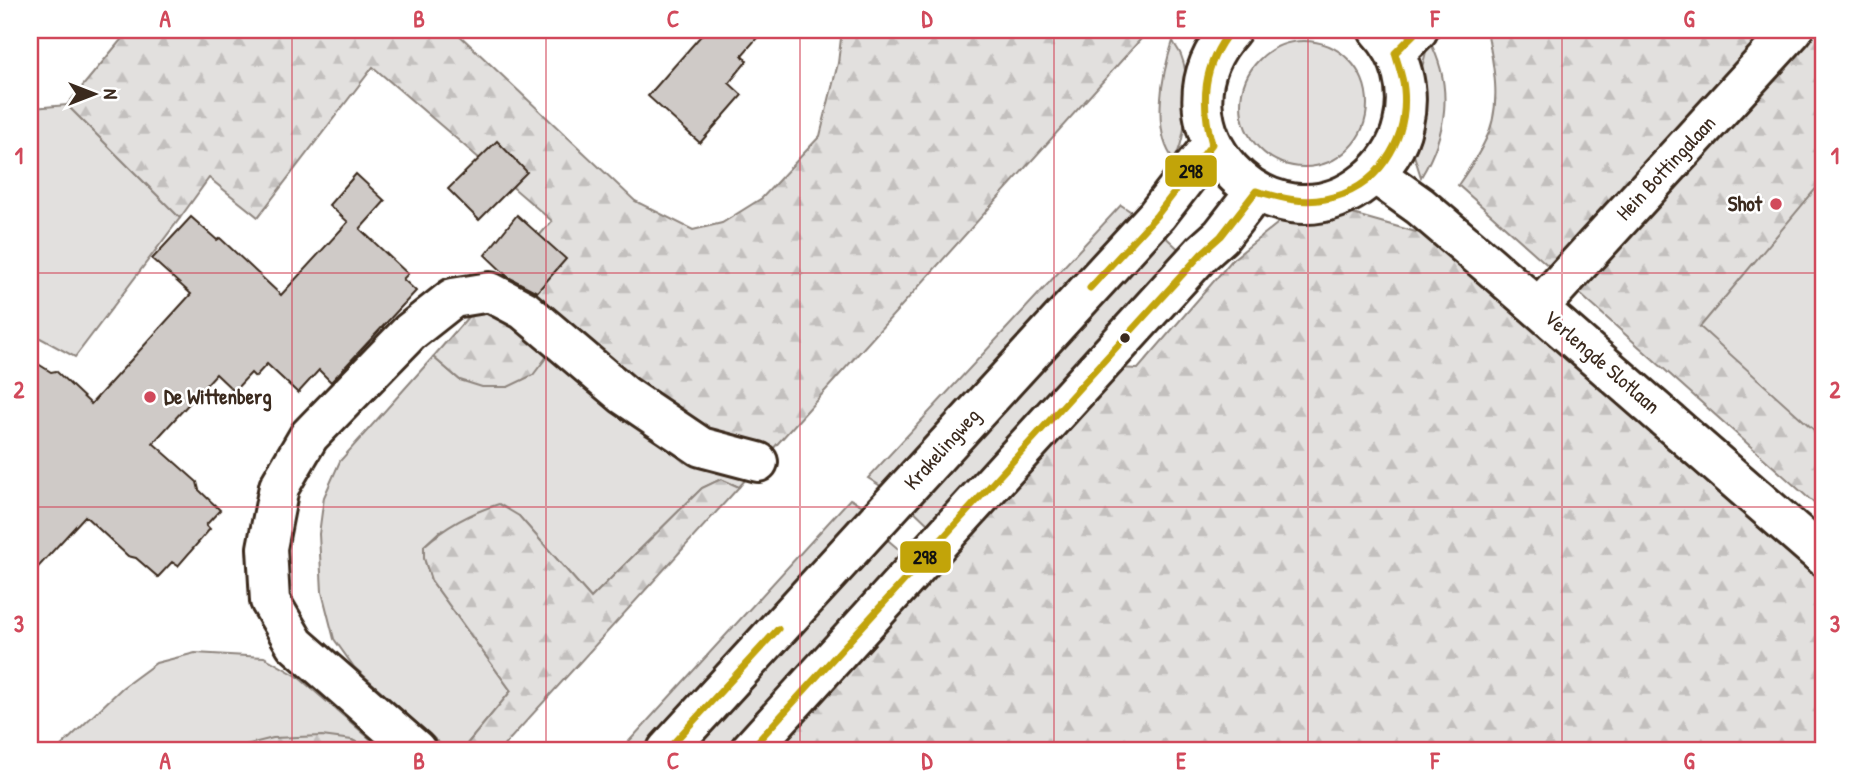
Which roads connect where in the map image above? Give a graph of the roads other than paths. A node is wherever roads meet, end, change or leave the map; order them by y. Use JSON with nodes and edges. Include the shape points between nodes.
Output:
{"nodes":[{"id":1,"x":1793,"y":30,"type":"edge"},
{"id":2,"x":1220,"y":33,"type":"edge"},
{"id":3,"x":1397,"y":37,"type":"edge"},
{"id":4,"x":1212,"y":144,"type":"junction"},
{"id":5,"x":1375,"y":174,"type":"junction"},
{"id":6,"x":1256,"y":191,"type":"junction"},
{"id":7,"x":1539,"y":307,"type":"junction"},
{"id":8,"x":758,"y":462,"type":"dead end"},
{"id":9,"x":1824,"y":557,"type":"edge"},
{"id":10,"x":416,"y":750,"type":"edge"},
{"id":11,"x":667,"y":750,"type":"edge"},
{"id":12,"x":750,"y":750,"type":"edge"}],
"edges":[{"from":1,"to":7,"type":"main road","name":"Hein Bottingalaan"},
{"from":2,"to":4,"type":"main road","via":[[1202,91]]},
{"from":3,"to":5,"type":"main road","via":[[1405,117],[1395,148]]},
{"from":4,"to":6,"type":"main road","via":[[1230,171]]},
{"from":4,"to":11,"type":"main road","name":"Krakelingweg","via":[[1157,215]]},
{"from":5,"to":6,"type":"main road","via":[[1345,195],[1309,203]]},
{"from":5,"to":7,"type":"main road","name":"Verlengde Slotlaan"},
{"from":6,"to":12,"type":"main road","via":[[1221,236]]},
{"from":7,"to":9,"type":"main road","name":"Verlengde Slotlaan"},
{"from":8,"to":10,"type":"main road","via":[[701,447],[624,395],[524,310],[490,292],[453,298],[410,332],[309,436],[279,487],[267,548],[270,601],[295,644]]}]}
